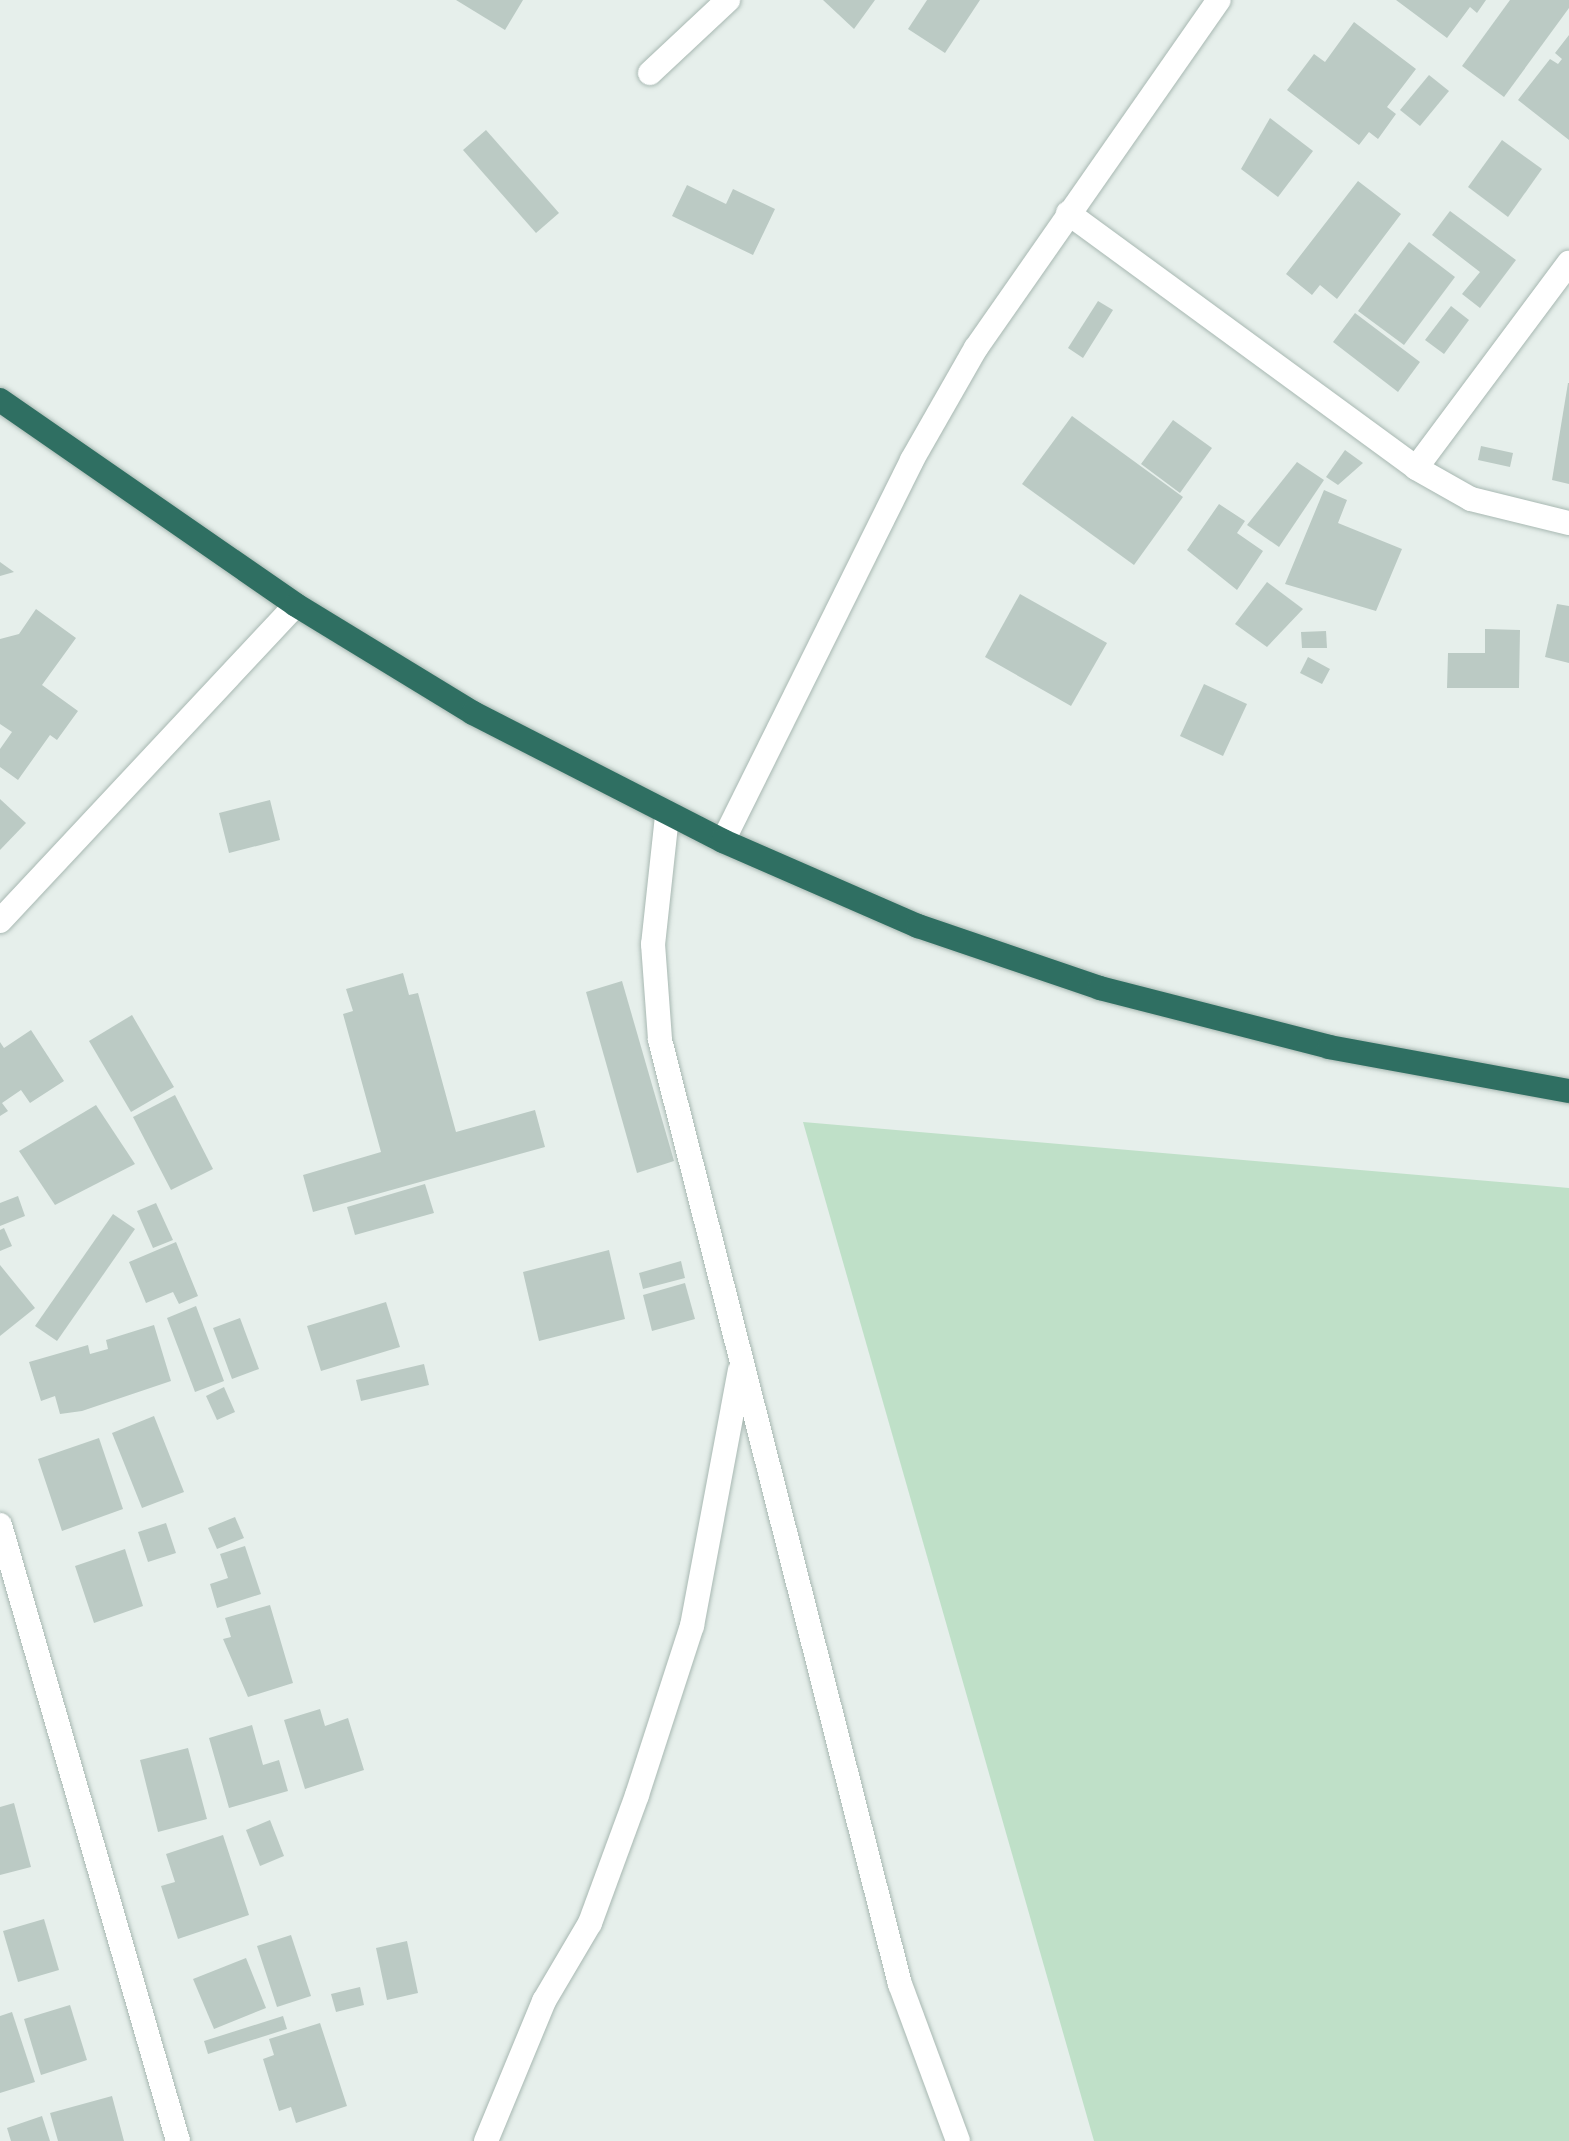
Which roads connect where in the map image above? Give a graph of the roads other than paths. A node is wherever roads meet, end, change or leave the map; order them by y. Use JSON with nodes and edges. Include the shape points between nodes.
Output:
{"nodes":[{"id":1,"x":728,"y":0,"type":"edge"},
{"id":2,"x":1219,"y":0,"type":"edge"},
{"id":3,"x":650,"y":73,"type":"dead end"},
{"id":4,"x":1068,"y":213,"type":"junction"},
{"id":5,"x":1569,"y":263,"type":"edge"},
{"id":6,"x":0,"y":400,"type":"edge"},
{"id":7,"x":1416,"y":468,"type":"junction"},
{"id":8,"x":1569,"y":523,"type":"edge"},
{"id":9,"x":296,"y":605,"type":"junction"},
{"id":10,"x":667,"y":816,"type":"junction"},
{"id":11,"x":723,"y":841,"type":"junction"},
{"id":12,"x":0,"y":921,"type":"edge"},
{"id":13,"x":1569,"y":1091,"type":"edge"},
{"id":14,"x":742,"y":1360,"type":"junction"},
{"id":15,"x":0,"y":1525,"type":"edge"},
{"id":16,"x":178,"y":2141,"type":"edge"},
{"id":17,"x":486,"y":2141,"type":"edge"},
{"id":18,"x":958,"y":2141,"type":"edge"}],
"edges":[{"from":1,"to":3,"type":"street"},
{"from":2,"to":4,"type":"street"},
{"from":4,"to":7,"type":"street"},
{"from":4,"to":11,"type":"street","via":[[976,348],[912,460]]},
{"from":5,"to":7,"type":"street"},
{"from":6,"to":9,"type":"highway"},
{"from":7,"to":8,"type":"street","via":[[1471,499]]},
{"from":9,"to":10,"type":"highway","via":[[473,713]]},
{"from":9,"to":12,"type":"street"},
{"from":10,"to":11,"type":"highway"},
{"from":10,"to":14,"type":"street","via":[[653,944],[660,1040]]},
{"from":11,"to":13,"type":"highway","via":[[918,926],[1100,988],[1329,1047]]},
{"from":14,"to":17,"type":"street","via":[[692,1626],[590,1923],[544,2001]]},
{"from":14,"to":18,"type":"street","via":[[900,1984]]},
{"from":15,"to":16,"type":"street"}]}
